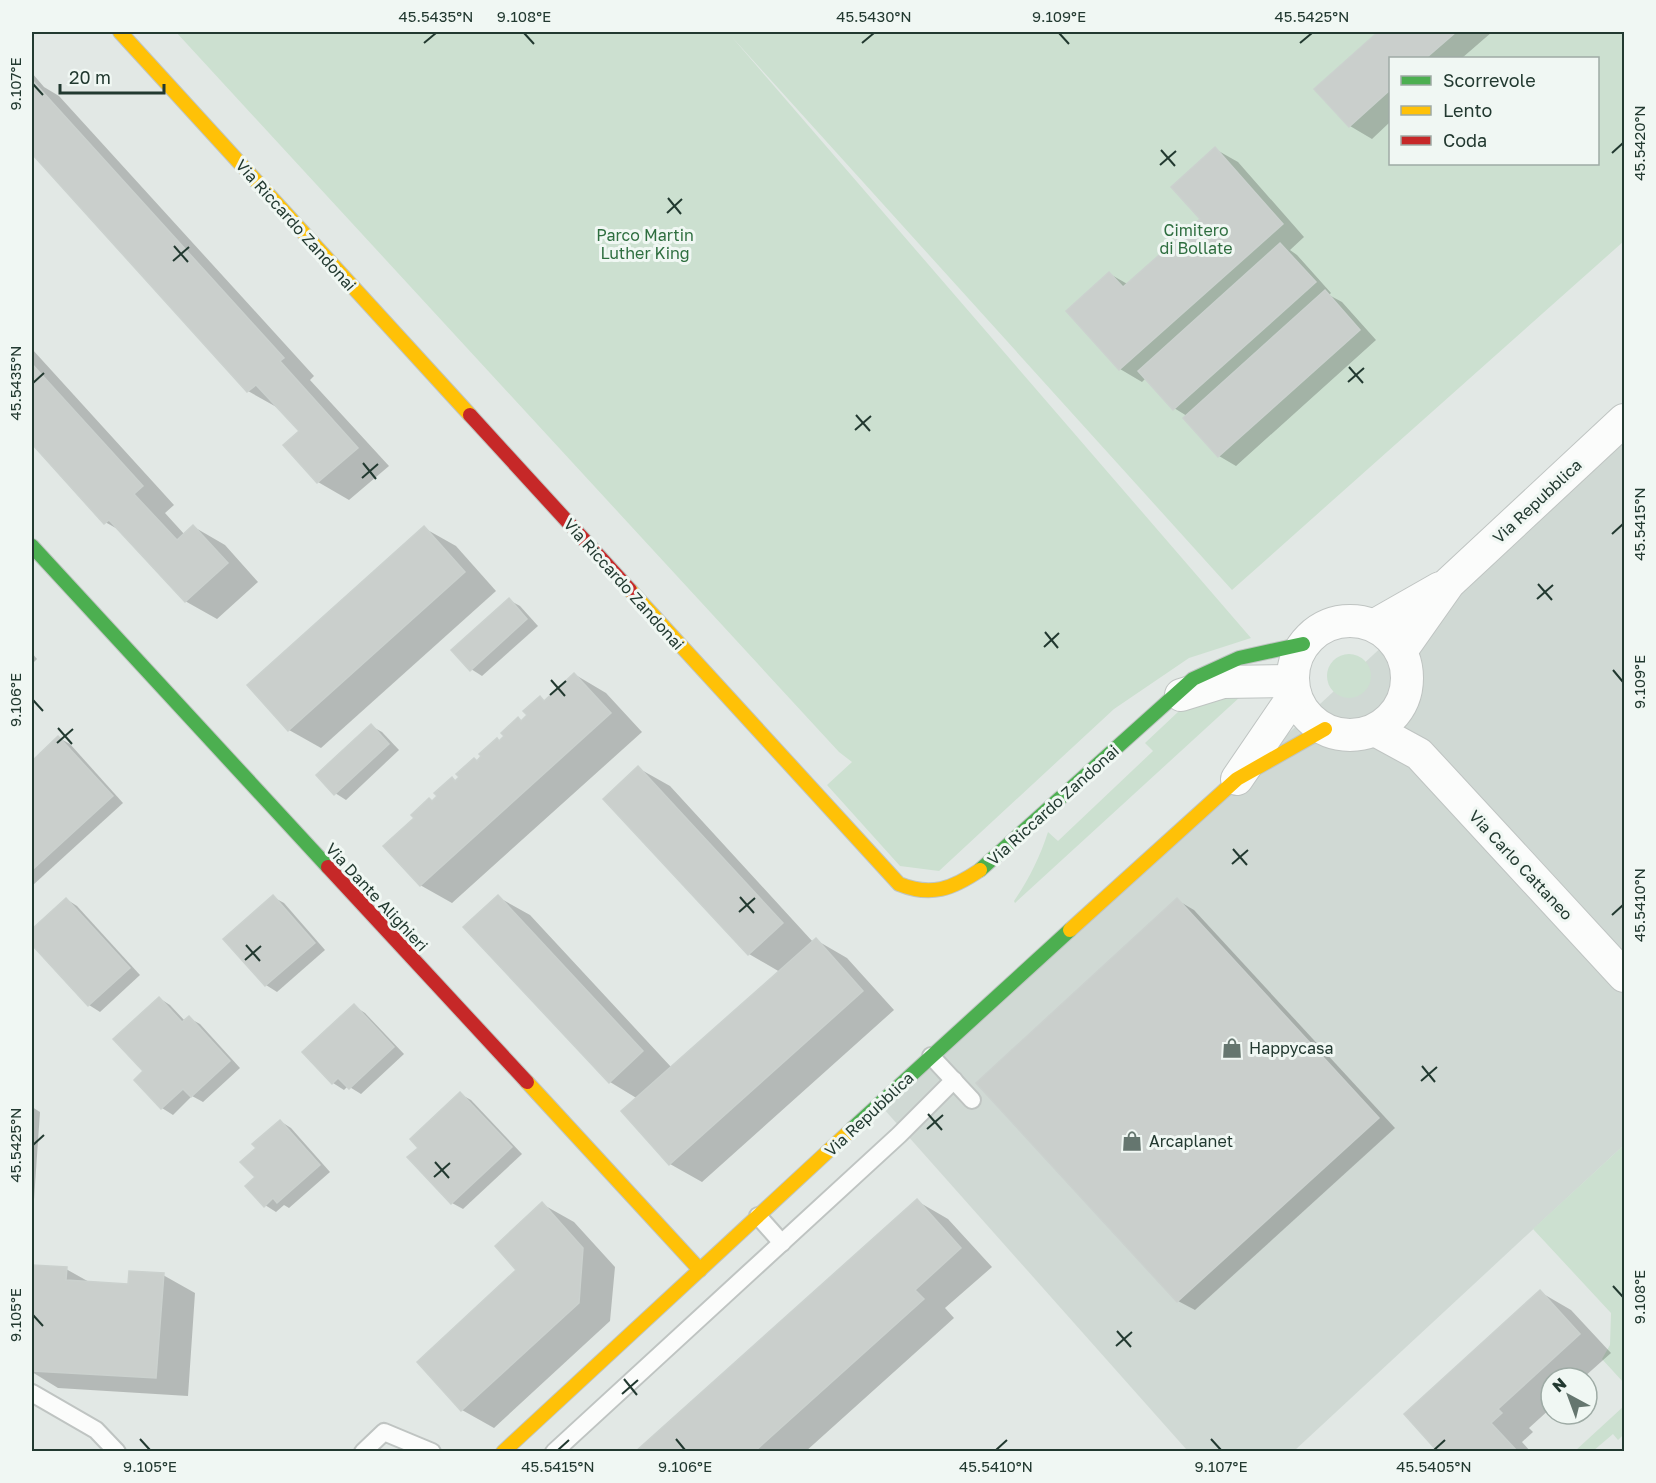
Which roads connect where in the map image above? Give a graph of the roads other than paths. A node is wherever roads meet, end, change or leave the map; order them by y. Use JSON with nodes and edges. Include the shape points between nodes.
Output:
{"nodes":[{"id":1,"x":120,"y":32,"type":"edge"},
{"id":2,"x":1624,"y":420,"type":"edge"},
{"id":3,"x":32,"y":546,"type":"edge"},
{"id":4,"x":1449,"y":583,"type":"junction"},
{"id":5,"x":1375,"y":625,"type":"junction"},
{"id":6,"x":1304,"y":644,"type":"junction"},
{"id":7,"x":1401,"y":651,"type":"junction"},
{"id":8,"x":1294,"y":687,"type":"junction"},
{"id":9,"x":1166,"y":701,"type":"junction"},
{"id":10,"x":1401,"y":705,"type":"junction"},
{"id":11,"x":1325,"y":729,"type":"junction"},
{"id":12,"x":1375,"y":730,"type":"junction"},
{"id":13,"x":1419,"y":754,"type":"junction"},
{"id":14,"x":1237,"y":779,"type":"junction"},
{"id":15,"x":1624,"y":976,"type":"edge"},
{"id":16,"x":931,"y":1056,"type":"junction"},
{"id":17,"x":954,"y":1080,"type":"junction"},
{"id":18,"x":972,"y":1100,"type":"dead end"},
{"id":19,"x":758,"y":1216,"type":"junction"},
{"id":20,"x":782,"y":1243,"type":"junction"},
{"id":21,"x":700,"y":1270,"type":"junction"},
{"id":22,"x":32,"y":1393,"type":"edge"},
{"id":23,"x":514,"y":1448,"type":"edge"},
{"id":24,"x":117,"y":1452,"type":"edge"},
{"id":25,"x":363,"y":1452,"type":"edge"},
{"id":26,"x":432,"y":1452,"type":"edge"},
{"id":27,"x":555,"y":1452,"type":"edge"}],
"edges":[{"from":1,"to":9,"type":"street","name":"Via Riccardo Zandonai","via":[[899,884],[919,893],[934,892],[955,887],[981,870]]},
{"from":2,"to":4,"type":"street","name":"Via Repubblica"},
{"from":3,"to":21,"type":"street","name":"Via Dante Alighieri"},
{"from":4,"to":5,"type":"street","name":"Via Repubblica"},
{"from":4,"to":7,"type":"street","name":"Via Repubblica"},
{"from":5,"to":6,"type":"street","via":[[1355,620],[1336,622],[1318,630]]},
{"from":5,"to":7,"type":"street"},
{"from":6,"to":8,"type":"street","via":[[1295,661]]},
{"from":6,"to":9,"type":"street","name":"Via Riccardo Zandonai","via":[[1245,656],[1215,667]]},
{"from":7,"to":10,"type":"street","via":[[1407,668],[1407,687]]},
{"from":8,"to":9,"type":"street","name":"Via Riccardo Zandonai","via":[[1223,682]]},
{"from":8,"to":11,"type":"street","via":[[1301,708]]},
{"from":8,"to":14,"type":"street","name":"Via Repubblica"},
{"from":10,"to":12,"type":"street"},
{"from":10,"to":13,"type":"street","name":"Via Carlo Cattaneo"},
{"from":11,"to":12,"type":"street","via":[[1359,735]]},
{"from":11,"to":14,"type":"street","name":"Via Repubblica"},
{"from":12,"to":13,"type":"street","name":"Via Carlo Cattaneo"},
{"from":13,"to":15,"type":"street","name":"Via Carlo Cattaneo"},
{"from":14,"to":16,"type":"street","name":"Via Repubblica"},
{"from":16,"to":17,"type":"lane"},
{"from":16,"to":19,"type":"street","name":"Via Repubblica"},
{"from":17,"to":18,"type":"lane"},
{"from":17,"to":20,"type":"lane"},
{"from":19,"to":20,"type":"lane"},
{"from":19,"to":21,"type":"street","name":"Via Repubblica"},
{"from":20,"to":27,"type":"lane"},
{"from":21,"to":23,"type":"street","name":"Via Repubblica"},
{"from":22,"to":24,"type":"lane","via":[[96,1430]]},
{"from":25,"to":26,"type":"lane","via":[[384,1432]]}]}
